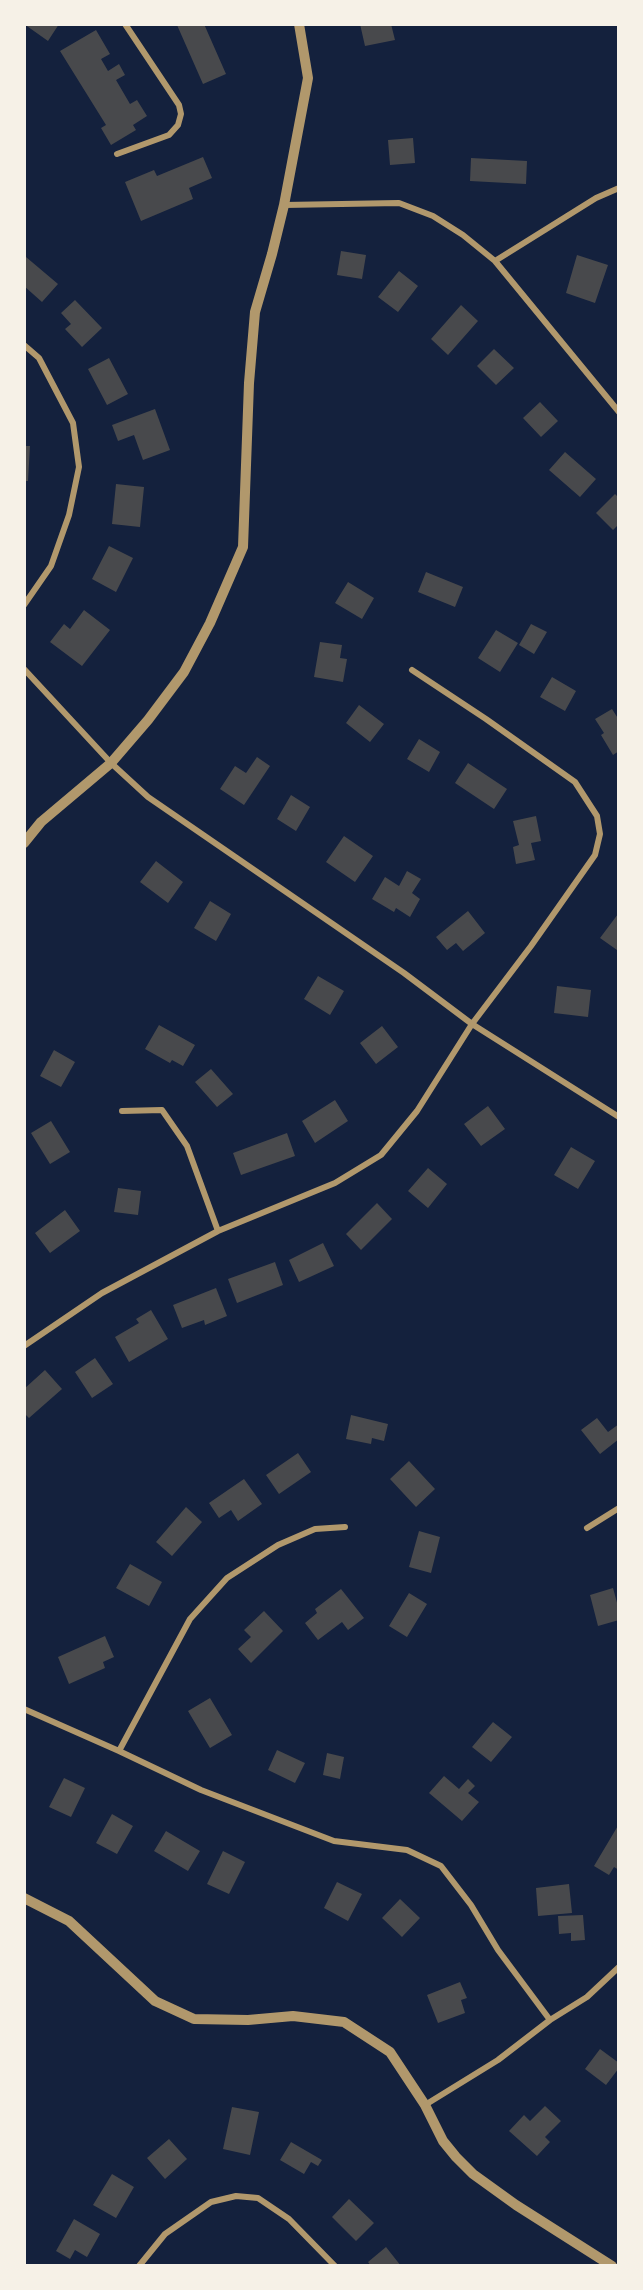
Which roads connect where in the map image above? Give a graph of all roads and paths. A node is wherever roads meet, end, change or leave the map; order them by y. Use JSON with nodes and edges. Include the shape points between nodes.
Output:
{"nodes":[{"id":1,"x":125,"y":24,"type":"edge"},
{"id":2,"x":299,"y":24,"type":"edge"},
{"id":3,"x":117,"y":154,"type":"dead end"},
{"id":4,"x":619,"y":188,"type":"edge"},
{"id":5,"x":284,"y":205,"type":"junction"},
{"id":6,"x":495,"y":261,"type":"junction"},
{"id":7,"x":24,"y":345,"type":"edge"},
{"id":8,"x":619,"y":412,"type":"edge"},
{"id":9,"x":24,"y":605,"type":"edge"},
{"id":10,"x":24,"y":669,"type":"edge"},
{"id":11,"x":412,"y":670,"type":"dead end"},
{"id":12,"x":111,"y":763,"type":"junction"},
{"id":13,"x":24,"y":843,"type":"edge"},
{"id":14,"x":472,"y":1024,"type":"junction"},
{"id":15,"x":122,"y":1111,"type":"dead end"},
{"id":16,"x":619,"y":1117,"type":"edge"},
{"id":17,"x":218,"y":1231,"type":"junction"},
{"id":18,"x":24,"y":1346,"type":"edge"},
{"id":19,"x":619,"y":1508,"type":"edge"},
{"id":20,"x":345,"y":1527,"type":"dead end"},
{"id":21,"x":587,"y":1528,"type":"dead end"},
{"id":22,"x":24,"y":1709,"type":"edge"},
{"id":23,"x":119,"y":1751,"type":"junction"},
{"id":24,"x":24,"y":1898,"type":"edge"},
{"id":25,"x":619,"y":1967,"type":"edge"},
{"id":26,"x":550,"y":2020,"type":"junction"},
{"id":27,"x":425,"y":2105,"type":"junction"},
{"id":28,"x":139,"y":2266,"type":"edge"},
{"id":29,"x":335,"y":2266,"type":"edge"},
{"id":30,"x":612,"y":2266,"type":"edge"}],
"edges":[{"from":1,"to":3,"type":"street","via":[[179,105],[181,114],[170,135]]},
{"from":2,"to":5,"type":"street","via":[[308,78]]},
{"from":4,"to":6,"type":"street","via":[[596,198]]},
{"from":5,"to":6,"type":"street","via":[[399,203],[433,216]]},
{"from":5,"to":12,"type":"street","via":[[255,312],[243,547],[184,672]]},
{"from":6,"to":8,"type":"street"},
{"from":7,"to":9,"type":"street","via":[[39,358],[73,423],[79,467],[69,515],[51,566]]},
{"from":10,"to":12,"type":"street"},
{"from":11,"to":14,"type":"street","via":[[574,782],[597,816],[600,834],[595,855]]},
{"from":12,"to":13,"type":"street","via":[[41,822]]},
{"from":12,"to":14,"type":"street","via":[[193,829],[395,966]]},
{"from":14,"to":16,"type":"street"},
{"from":14,"to":17,"type":"street","via":[[417,1112],[381,1155],[335,1183]]},
{"from":15,"to":17,"type":"street","via":[[162,1110],[188,1146]]},
{"from":17,"to":18,"type":"street","via":[[102,1293]]},
{"from":19,"to":21,"type":"street"},
{"from":20,"to":23,"type":"street","via":[[315,1529],[278,1545],[227,1578],[189,1619]]},
{"from":22,"to":23,"type":"street"},
{"from":23,"to":26,"type":"street","via":[[201,1790],[334,1841],[407,1850],[441,1866]]},
{"from":24,"to":27,"type":"street","via":[[69,1921],[155,2001],[194,2019],[293,2016],[344,2022],[390,2052]]},
{"from":25,"to":26,"type":"street","via":[[587,1997]]},
{"from":26,"to":27,"type":"street","via":[[498,2060]]},
{"from":27,"to":30,"type":"street","via":[[443,2140],[473,2174]]},
{"from":28,"to":29,"type":"street","via":[[165,2234],[211,2202],[236,2196],[258,2198],[289,2219]]}]}
